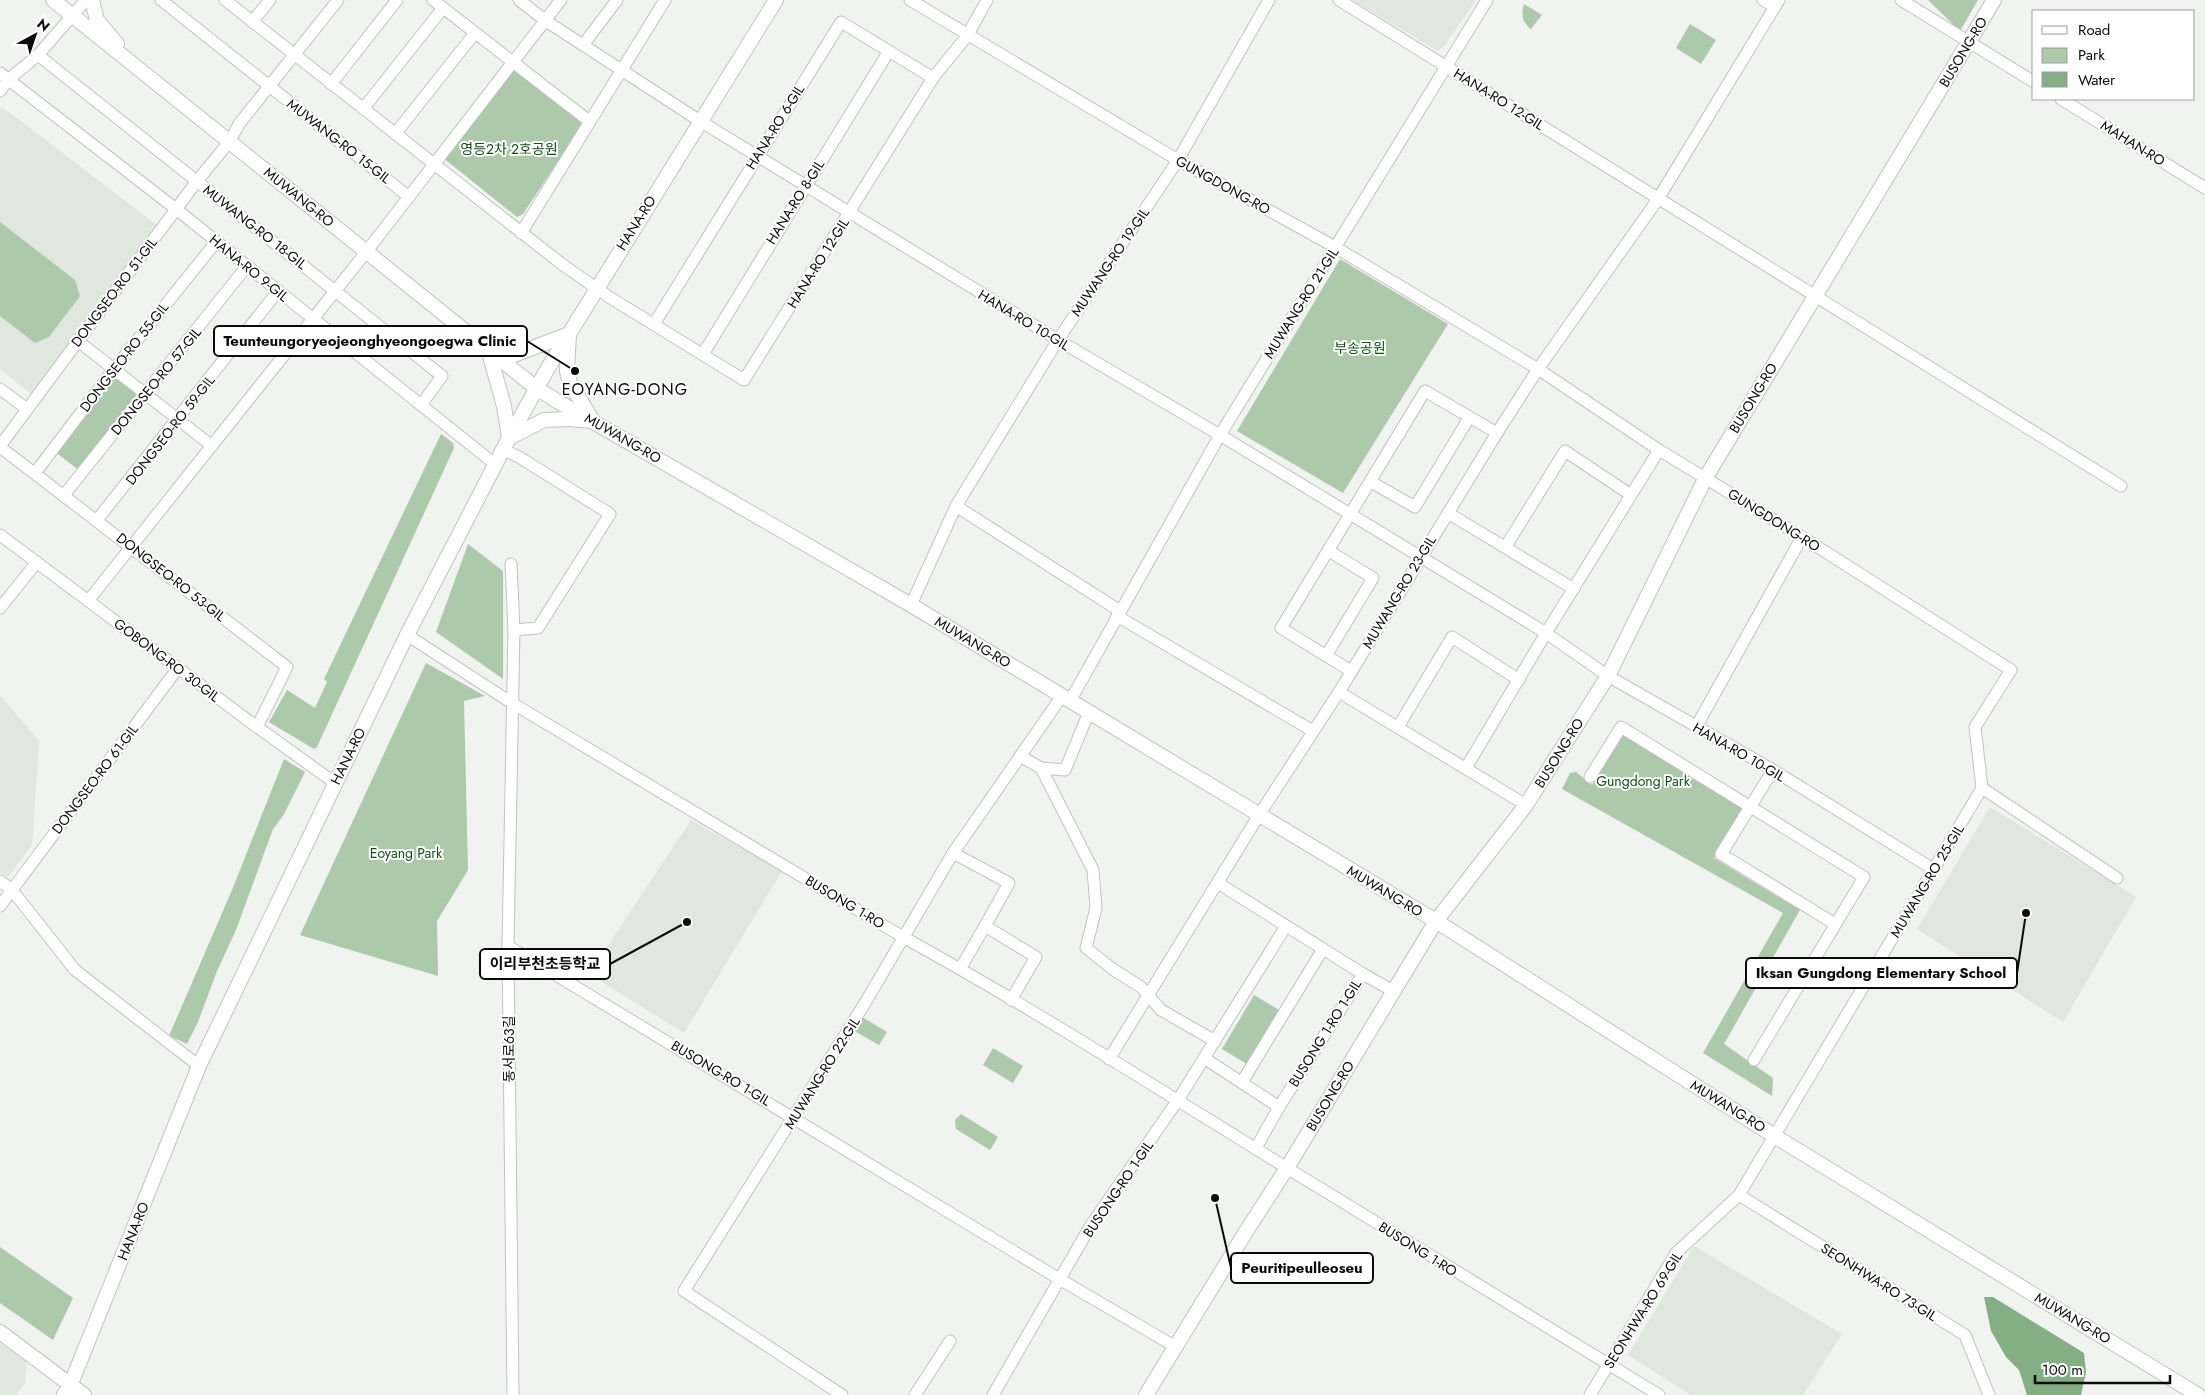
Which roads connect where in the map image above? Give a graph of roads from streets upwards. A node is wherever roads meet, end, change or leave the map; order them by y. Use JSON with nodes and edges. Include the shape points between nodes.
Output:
{"nodes":[{"id":1,"x":53,"y":0,"type":"edge"},
{"id":2,"x":86,"y":0,"type":"edge"},
{"id":3,"x":92,"y":0,"type":"edge"},
{"id":4,"x":161,"y":0,"type":"edge"},
{"id":5,"x":225,"y":0,"type":"edge"},
{"id":6,"x":270,"y":0,"type":"edge"},
{"id":7,"x":338,"y":0,"type":"edge"},
{"id":8,"x":397,"y":0,"type":"edge"},
{"id":9,"x":433,"y":0,"type":"edge"},
{"id":10,"x":519,"y":0,"type":"edge"},
{"id":11,"x":562,"y":0,"type":"edge"},
{"id":12,"x":617,"y":0,"type":"edge"},
{"id":13,"x":665,"y":0,"type":"edge"},
{"id":14,"x":776,"y":0,"type":"edge"},
{"id":15,"x":910,"y":0,"type":"edge"},
{"id":16,"x":987,"y":0,"type":"edge"},
{"id":17,"x":1269,"y":0,"type":"edge"},
{"id":18,"x":1339,"y":0,"type":"edge"},
{"id":19,"x":1487,"y":0,"type":"edge"},
{"id":20,"x":1763,"y":0,"type":"edge"},
{"id":21,"x":1901,"y":0,"type":"edge"},
{"id":22,"x":1994,"y":0,"type":"edge"},
{"id":23,"x":1777,"y":4,"type":"edge"},
{"id":24,"x":443,"y":8,"type":"junction"},
{"id":25,"x":74,"y":17,"type":"junction"},
{"id":26,"x":546,"y":20,"type":"junction"},
{"id":27,"x":252,"y":22,"type":"junction"},
{"id":28,"x":475,"y":32,"type":"junction"},
{"id":29,"x":967,"y":36,"type":"junction"},
{"id":30,"x":1969,"y":42,"type":"junction"},
{"id":31,"x":583,"y":45,"type":"junction"},
{"id":32,"x":889,"y":51,"type":"junction"},
{"id":33,"x":294,"y":55,"type":"junction"},
{"id":34,"x":38,"y":56,"type":"junction"},
{"id":35,"x":513,"y":62,"type":"junction"},
{"id":36,"x":133,"y":64,"type":"junction"},
{"id":37,"x":1447,"y":66,"type":"junction"},
{"id":38,"x":622,"y":71,"type":"junction"},
{"id":39,"x":4,"y":77,"type":"edge"},
{"id":40,"x":933,"y":78,"type":"junction"},
{"id":41,"x":2032,"y":81,"type":"edge"},
{"id":42,"x":331,"y":84,"type":"junction"},
{"id":43,"x":269,"y":86,"type":"junction"},
{"id":44,"x":0,"y":91,"type":"edge"},
{"id":45,"x":2063,"y":100,"type":"edge"},
{"id":46,"x":364,"y":109,"type":"junction"},
{"id":47,"x":589,"y":121,"type":"junction"},
{"id":48,"x":700,"y":121,"type":"junction"},
{"id":49,"x":395,"y":134,"type":"junction"},
{"id":50,"x":230,"y":140,"type":"junction"},
{"id":51,"x":757,"y":156,"type":"junction"},
{"id":52,"x":1178,"y":160,"type":"junction"},
{"id":53,"x":434,"y":165,"type":"junction"},
{"id":54,"x":197,"y":181,"type":"junction"},
{"id":55,"x":805,"y":186,"type":"junction"},
{"id":56,"x":2205,"y":188,"type":"edge"},
{"id":57,"x":409,"y":197,"type":"junction"},
{"id":58,"x":1658,"y":199,"type":"junction"},
{"id":59,"x":176,"y":210,"type":"junction"},
{"id":60,"x":850,"y":213,"type":"junction"},
{"id":61,"x":521,"y":233,"type":"junction"},
{"id":62,"x":216,"y":242,"type":"junction"},
{"id":63,"x":1335,"y":247,"type":"junction"},
{"id":64,"x":367,"y":251,"type":"junction"},
{"id":65,"x":247,"y":266,"type":"junction"},
{"id":66,"x":596,"y":288,"type":"junction"},
{"id":67,"x":278,"y":291,"type":"junction"},
{"id":68,"x":336,"y":291,"type":"junction"},
{"id":69,"x":1815,"y":296,"type":"junction"},
{"id":70,"x":313,"y":319,"type":"junction"},
{"id":71,"x":654,"y":324,"type":"junction"},
{"id":72,"x":569,"y":334,"type":"junction"},
{"id":73,"x":1058,"y":340,"type":"junction"},
{"id":74,"x":78,"y":341,"type":"junction"},
{"id":75,"x":488,"y":349,"type":"junction"},
{"id":76,"x":702,"y":354,"type":"junction"},
{"id":77,"x":1538,"y":368,"type":"junction"},
{"id":78,"x":114,"y":369,"type":"junction"},
{"id":79,"x":536,"y":388,"type":"junction"},
{"id":80,"x":0,"y":389,"type":"edge"},
{"id":81,"x":146,"y":394,"type":"junction"},
{"id":82,"x":421,"y":405,"type":"junction"},
{"id":83,"x":27,"y":409,"type":"junction"},
{"id":84,"x":1470,"y":418,"type":"junction"},
{"id":85,"x":178,"y":420,"type":"junction"},
{"id":86,"x":593,"y":421,"type":"junction"},
{"id":87,"x":1497,"y":433,"type":"junction"},
{"id":88,"x":1220,"y":435,"type":"junction"},
{"id":89,"x":507,"y":444,"type":"junction"},
{"id":90,"x":0,"y":446,"type":"edge"},
{"id":91,"x":212,"y":446,"type":"junction"},
{"id":92,"x":1659,"y":450,"type":"junction"},
{"id":93,"x":496,"y":465,"type":"junction"},
{"id":94,"x":35,"y":473,"type":"junction"},
{"id":95,"x":1706,"y":478,"type":"junction"},
{"id":96,"x":1371,"y":482,"type":"junction"},
{"id":97,"x":2121,"y":486,"type":"dead end"},
{"id":98,"x":64,"y":495,"type":"junction"},
{"id":99,"x":1631,"y":495,"type":"junction"},
{"id":100,"x":956,"y":506,"type":"junction"},
{"id":101,"x":1448,"y":513,"type":"junction"},
{"id":102,"x":1351,"y":514,"type":"junction"},
{"id":103,"x":98,"y":520,"type":"junction"},
{"id":104,"x":0,"y":534,"type":"edge"},
{"id":105,"x":1802,"y":537,"type":"junction"},
{"id":106,"x":1506,"y":546,"type":"junction"},
{"id":107,"x":132,"y":547,"type":"junction"},
{"id":108,"x":1329,"y":551,"type":"junction"},
{"id":109,"x":1421,"y":557,"type":"junction"},
{"id":110,"x":37,"y":562,"type":"junction"},
{"id":111,"x":512,"y":564,"type":"dead end"},
{"id":112,"x":1574,"y":588,"type":"junction"},
{"id":113,"x":88,"y":601,"type":"junction"},
{"id":114,"x":911,"y":605,"type":"junction"},
{"id":115,"x":0,"y":608,"type":"edge"},
{"id":116,"x":1119,"y":613,"type":"junction"},
{"id":117,"x":514,"y":630,"type":"junction"},
{"id":118,"x":1546,"y":633,"type":"junction"},
{"id":119,"x":407,"y":635,"type":"junction"},
{"id":120,"x":1326,"y":656,"type":"junction"},
{"id":121,"x":178,"y":668,"type":"junction"},
{"id":122,"x":1351,"y":671,"type":"junction"},
{"id":123,"x":1608,"y":676,"type":"junction"},
{"id":124,"x":1519,"y":680,"type":"junction"},
{"id":125,"x":1339,"y":692,"type":"junction"},
{"id":126,"x":1066,"y":698,"type":"junction"},
{"id":127,"x":512,"y":703,"type":"junction"},
{"id":128,"x":1089,"y":712,"type":"junction"},
{"id":129,"x":257,"y":727,"type":"junction"},
{"id":130,"x":1398,"y":727,"type":"junction"},
{"id":131,"x":1696,"y":727,"type":"junction"},
{"id":132,"x":1313,"y":731,"type":"junction"},
{"id":133,"x":1020,"y":756,"type":"junction"},
{"id":134,"x":1041,"y":768,"type":"junction"},
{"id":135,"x":1466,"y":768,"type":"junction"},
{"id":136,"x":1773,"y":770,"type":"junction"},
{"id":137,"x":1590,"y":777,"type":"dead end"},
{"id":138,"x":335,"y":783,"type":"junction"},
{"id":139,"x":1982,"y":788,"type":"junction"},
{"id":140,"x":1526,"y":804,"type":"junction"},
{"id":141,"x":1750,"y":807,"type":"junction"},
{"id":142,"x":1259,"y":816,"type":"junction"},
{"id":143,"x":953,"y":853,"type":"junction"},
{"id":144,"x":1933,"y":870,"type":"junction"},
{"id":145,"x":2117,"y":878,"type":"dead end"},
{"id":146,"x":0,"y":881,"type":"edge"},
{"id":147,"x":1218,"y":883,"type":"junction"},
{"id":148,"x":12,"y":890,"type":"junction"},
{"id":149,"x":0,"y":906,"type":"edge"},
{"id":150,"x":1436,"y":921,"type":"junction"},
{"id":151,"x":1836,"y":924,"type":"junction"},
{"id":152,"x":986,"y":926,"type":"junction"},
{"id":153,"x":1286,"y":926,"type":"junction"},
{"id":154,"x":903,"y":937,"type":"junction"},
{"id":155,"x":508,"y":946,"type":"junction"},
{"id":156,"x":1323,"y":949,"type":"junction"},
{"id":157,"x":960,"y":969,"type":"junction"},
{"id":158,"x":1363,"y":974,"type":"junction"},
{"id":159,"x":1393,"y":991,"type":"junction"},
{"id":160,"x":1148,"y":995,"type":"junction"},
{"id":161,"x":1011,"y":1000,"type":"junction"},
{"id":162,"x":1215,"y":1040,"type":"junction"},
{"id":163,"x":1204,"y":1058,"type":"junction"},
{"id":164,"x":1109,"y":1059,"type":"junction"},
{"id":165,"x":1754,"y":1060,"type":"dead end"},
{"id":166,"x":199,"y":1066,"type":"junction"},
{"id":167,"x":1242,"y":1082,"type":"junction"},
{"id":168,"x":1178,"y":1100,"type":"junction"},
{"id":169,"x":1279,"y":1107,"type":"junction"},
{"id":170,"x":794,"y":1118,"type":"junction"},
{"id":171,"x":1776,"y":1137,"type":"junction"},
{"id":172,"x":1256,"y":1148,"type":"junction"},
{"id":173,"x":1287,"y":1168,"type":"junction"},
{"id":174,"x":1740,"y":1195,"type":"junction"},
{"id":175,"x":1061,"y":1280,"type":"junction"},
{"id":176,"x":0,"y":1332,"type":"edge"},
{"id":177,"x":950,"y":1341,"type":"dead end"},
{"id":178,"x":1176,"y":1347,"type":"junction"},
{"id":179,"x":1609,"y":1365,"type":"junction"},
{"id":180,"x":67,"y":1391,"type":"edge"},
{"id":181,"x":84,"y":1395,"type":"edge"},
{"id":182,"x":513,"y":1395,"type":"edge"},
{"id":183,"x":842,"y":1395,"type":"edge"},
{"id":184,"x":915,"y":1395,"type":"edge"},
{"id":185,"x":993,"y":1395,"type":"edge"},
{"id":186,"x":1146,"y":1395,"type":"edge"},
{"id":187,"x":1590,"y":1395,"type":"edge"},
{"id":188,"x":1659,"y":1395,"type":"edge"},
{"id":189,"x":1989,"y":1395,"type":"edge"},
{"id":190,"x":2198,"y":1395,"type":"edge"}],
"edges":[{"from":1,"to":25,"type":"street","name":"MUWANG-RO"},
{"from":2,"to":25,"type":"street"},
{"from":3,"to":36,"type":"street","via":[[97,20]]},
{"from":4,"to":43,"type":"street","name":"MUWANG-RO 15-GIL"},
{"from":5,"to":27,"type":"street","name":"HANA-RO 12-GIL"},
{"from":6,"to":27,"type":"street"},
{"from":7,"to":33,"type":"street"},
{"from":8,"to":42,"type":"street"},
{"from":9,"to":24,"type":"street"},
{"from":10,"to":26,"type":"street","name":"HANA-RO 10-GIL"},
{"from":11,"to":26,"type":"street"},
{"from":12,"to":31,"type":"street"},
{"from":13,"to":38,"type":"street"},
{"from":14,"to":48,"type":"street","name":"HANA-RO"},
{"from":15,"to":29,"type":"street","name":"GUNGDONG-RO"},
{"from":16,"to":29,"type":"street","name":"HANA-RO 12-GIL"},
{"from":17,"to":52,"type":"street","name":"MUWANG-RO 19-GIL"},
{"from":18,"to":37,"type":"street","name":"HANA-RO 12-GIL"},
{"from":19,"to":37,"type":"street","name":"MUWANG-RO 21-GIL"},
{"from":20,"to":23,"type":"street"},
{"from":21,"to":30,"type":"street"},
{"from":22,"to":30,"type":"street","name":"BUSONG-RO"},
{"from":23,"to":58,"type":"street"},
{"from":24,"to":28,"type":"street"},
{"from":24,"to":46,"type":"street"},
{"from":25,"to":34,"type":"street"},
{"from":25,"to":36,"type":"street","name":"MUWANG-RO"},
{"from":26,"to":31,"type":"street","name":"HANA-RO 10-GIL"},
{"from":26,"to":35,"type":"street"},
{"from":27,"to":33,"type":"street","name":"HANA-RO 12-GIL"},
{"from":28,"to":35,"type":"street"},
{"from":28,"to":49,"type":"street"},
{"from":29,"to":40,"type":"street","name":"HANA-RO 12-GIL"},
{"from":29,"to":52,"type":"street","name":"GUNGDONG-RO"},
{"from":30,"to":41,"type":"street"},
{"from":30,"to":69,"type":"street","name":"BUSONG-RO"},
{"from":31,"to":38,"type":"street","name":"HANA-RO 10-GIL"},
{"from":32,"to":40,"type":"street","name":"HANA-RO 6-GIL"},
{"from":32,"to":51,"type":"street","name":"HANA-RO 6-GIL","via":[[841,22]]},
{"from":32,"to":55,"type":"street","name":"HANA-RO 8-GIL"},
{"from":33,"to":42,"type":"street","name":"HANA-RO 12-GIL"},
{"from":33,"to":43,"type":"street"},
{"from":34,"to":39,"type":"street"},
{"from":34,"to":54,"type":"street","name":"MUWANG-RO 18-GIL"},
{"from":35,"to":47,"type":"street"},
{"from":35,"to":53,"type":"street"},
{"from":36,"to":50,"type":"street","name":"MUWANG-RO"},
{"from":37,"to":58,"type":"street","name":"HANA-RO 12-GIL"},
{"from":37,"to":63,"type":"street","name":"MUWANG-RO 21-GIL"},
{"from":38,"to":47,"type":"street"},
{"from":38,"to":48,"type":"street","name":"HANA-RO 10-GIL"},
{"from":39,"to":44,"type":"street"},
{"from":39,"to":59,"type":"street","name":"HANA-RO 9-GIL"},
{"from":40,"to":60,"type":"street","name":"HANA-RO 12-GIL"},
{"from":42,"to":46,"type":"street","name":"HANA-RO 12-GIL"},
{"from":43,"to":50,"type":"street"},
{"from":43,"to":57,"type":"street","name":"MUWANG-RO 15-GIL"},
{"from":45,"to":56,"type":"street","name":"MAHAN-RO"},
{"from":46,"to":49,"type":"street","name":"HANA-RO 12-GIL"},
{"from":47,"to":61,"type":"street"},
{"from":48,"to":51,"type":"street","name":"HANA-RO 10-GIL"},
{"from":48,"to":66,"type":"street","name":"HANA-RO"},
{"from":49,"to":53,"type":"street","name":"HANA-RO 12-GIL"},
{"from":50,"to":54,"type":"street","name":"DONGSEO-RO 51-GIL"},
{"from":50,"to":64,"type":"street","name":"MUWANG-RO"},
{"from":51,"to":55,"type":"street","name":"HANA-RO 10-GIL"},
{"from":51,"to":71,"type":"street","name":"HANA-RO 6-GIL"},
{"from":52,"to":63,"type":"street","name":"GUNGDONG-RO"},
{"from":52,"to":73,"type":"street","name":"MUWANG-RO 19-GIL"},
{"from":53,"to":57,"type":"street"},
{"from":53,"to":61,"type":"street","name":"HANA-RO 12-GIL"},
{"from":54,"to":59,"type":"street","name":"DONGSEO-RO 51-GIL"},
{"from":54,"to":68,"type":"street","name":"MUWANG-RO 18-GIL"},
{"from":55,"to":60,"type":"street","name":"HANA-RO 10-GIL"},
{"from":55,"to":76,"type":"street","name":"HANA-RO 8-GIL"},
{"from":57,"to":64,"type":"street"},
{"from":58,"to":69,"type":"street","name":"HANA-RO 12-GIL"},
{"from":58,"to":77,"type":"street"},
{"from":59,"to":62,"type":"street","name":"HANA-RO 9-GIL"},
{"from":59,"to":74,"type":"street","name":"DONGSEO-RO 51-GIL"},
{"from":60,"to":73,"type":"street","name":"HANA-RO 10-GIL"},
{"from":60,"to":76,"type":"street","name":"HANA-RO 12-GIL","via":[[744,380]]},
{"from":61,"to":66,"type":"street","name":"HANA-RO 12-GIL"},
{"from":62,"to":65,"type":"street","name":"HANA-RO 9-GIL"},
{"from":62,"to":78,"type":"street","name":"DONGSEO-RO 55-GIL"},
{"from":63,"to":77,"type":"street","name":"GUNGDONG-RO"},
{"from":63,"to":88,"type":"street","name":"MUWANG-RO 21-GIL"},
{"from":64,"to":68,"type":"street"},
{"from":64,"to":75,"type":"street","name":"MUWANG-RO"},
{"from":65,"to":67,"type":"street","name":"HANA-RO 9-GIL"},
{"from":65,"to":81,"type":"street","name":"DONGSEO-RO 57-GIL"},
{"from":66,"to":71,"type":"street","name":"HANA-RO 12-GIL"},
{"from":66,"to":72,"type":"street","name":"HANA-RO"},
{"from":67,"to":70,"type":"street","name":"HANA-RO 9-GIL"},
{"from":67,"to":85,"type":"street","name":"DONGSEO-RO 59-GIL"},
{"from":68,"to":70,"type":"street"},
{"from":68,"to":82,"type":"street","name":"MUWANG-RO 18-GIL","via":[[442,376]]},
{"from":69,"to":95,"type":"street","name":"BUSONG-RO"},
{"from":69,"to":97,"type":"street","name":"HANA-RO 12-GIL"},
{"from":70,"to":82,"type":"street","name":"HANA-RO 9-GIL"},
{"from":70,"to":91,"type":"street"},
{"from":71,"to":76,"type":"street","name":"HANA-RO 12-GIL"},
{"from":72,"to":75,"type":"street","via":[[514,355]]},
{"from":72,"to":79,"type":"street","name":"HANA-RO"},
{"from":72,"to":86,"type":"street","via":[[567,371],[570,383]]},
{"from":73,"to":88,"type":"street","name":"HANA-RO 10-GIL"},
{"from":73,"to":100,"type":"street","name":"MUWANG-RO 19-GIL"},
{"from":74,"to":78,"type":"street"},
{"from":74,"to":83,"type":"street","name":"DONGSEO-RO 51-GIL"},
{"from":75,"to":79,"type":"street","name":"MUWANG-RO"},
{"from":75,"to":89,"type":"street","via":[[504,406]]},
{"from":77,"to":87,"type":"street","name":"MUWANG-RO 23-GIL"},
{"from":77,"to":92,"type":"street","name":"GUNGDONG-RO"},
{"from":78,"to":81,"type":"street"},
{"from":78,"to":94,"type":"street","name":"DONGSEO-RO 55-GIL"},
{"from":79,"to":86,"type":"street","name":"MUWANG-RO"},
{"from":79,"to":89,"type":"street","name":"HANA-RO"},
{"from":80,"to":83,"type":"street"},
{"from":81,"to":85,"type":"street"},
{"from":81,"to":98,"type":"street","name":"DONGSEO-RO 57-GIL"},
{"from":82,"to":93,"type":"street","name":"HANA-RO 9-GIL"},
{"from":83,"to":90,"type":"street","name":"DONGSEO-RO 51-GIL"},
{"from":84,"to":87,"type":"street"},
{"from":84,"to":96,"type":"street","via":[[1415,507]]},
{"from":84,"to":96,"type":"street","via":[[1425,391]]},
{"from":85,"to":91,"type":"street"},
{"from":85,"to":103,"type":"street","name":"DONGSEO-RO 59-GIL"},
{"from":86,"to":89,"type":"street","via":[[569,418],[544,420]]},
{"from":86,"to":114,"type":"street","name":"MUWANG-RO"},
{"from":87,"to":101,"type":"street","name":"MUWANG-RO 23-GIL"},
{"from":88,"to":102,"type":"street","name":"HANA-RO 10-GIL"},
{"from":88,"to":116,"type":"street","name":"MUWANG-RO 21-GIL"},
{"from":89,"to":93,"type":"street","name":"HANA-RO"},
{"from":89,"to":117,"type":"street","via":[[519,457],[610,514],[538,628]]},
{"from":90,"to":94,"type":"street","name":"DONGSEO-RO 53-GIL"},
{"from":91,"to":107,"type":"street"},
{"from":92,"to":95,"type":"street","name":"GUNGDONG-RO"},
{"from":92,"to":99,"type":"street"},
{"from":93,"to":119,"type":"street","name":"HANA-RO"},
{"from":94,"to":98,"type":"street","name":"DONGSEO-RO 53-GIL"},
{"from":95,"to":105,"type":"street","name":"GUNGDONG-RO"},
{"from":95,"to":123,"type":"street","name":"BUSONG-RO"},
{"from":96,"to":102,"type":"street"},
{"from":98,"to":103,"type":"street","name":"DONGSEO-RO 53-GIL"},
{"from":99,"to":106,"type":"street","via":[[1565,451]]},
{"from":99,"to":112,"type":"street"},
{"from":100,"to":114,"type":"street","name":"MUWANG-RO 19-GIL"},
{"from":100,"to":116,"type":"street"},
{"from":101,"to":106,"type":"street"},
{"from":101,"to":109,"type":"street","name":"MUWANG-RO 23-GIL"},
{"from":102,"to":108,"type":"street"},
{"from":102,"to":109,"type":"street","name":"HANA-RO 10-GIL"},
{"from":103,"to":107,"type":"street","name":"DONGSEO-RO 53-GIL"},
{"from":104,"to":110,"type":"street","name":"GOBONG-RO 30-GIL"},
{"from":105,"to":131,"type":"street"},
{"from":105,"to":139,"type":"street","name":"GUNGDONG-RO","via":[[2011,670],[1975,727]]},
{"from":106,"to":112,"type":"street"},
{"from":107,"to":113,"type":"street"},
{"from":107,"to":129,"type":"street","name":"DONGSEO-RO 53-GIL","via":[[287,667]]},
{"from":108,"to":120,"type":"street","via":[[1373,578]]},
{"from":108,"to":120,"type":"street","via":[[1281,628]]},
{"from":109,"to":118,"type":"street","name":"HANA-RO 10-GIL"},
{"from":109,"to":122,"type":"street","name":"MUWANG-RO 23-GIL"},
{"from":110,"to":113,"type":"street","name":"GOBONG-RO 30-GIL"},
{"from":110,"to":115,"type":"street"},
{"from":111,"to":117,"type":"street"},
{"from":112,"to":118,"type":"street"},
{"from":113,"to":121,"type":"street","name":"GOBONG-RO 30-GIL"},
{"from":114,"to":126,"type":"street","name":"MUWANG-RO"},
{"from":116,"to":126,"type":"street","name":"MUWANG-RO 21-GIL"},
{"from":116,"to":132,"type":"street"},
{"from":117,"to":127,"type":"street"},
{"from":118,"to":123,"type":"street","name":"HANA-RO 10-GIL"},
{"from":118,"to":124,"type":"street"},
{"from":119,"to":127,"type":"street","name":"BUSONG 1-RO"},
{"from":119,"to":138,"type":"street","name":"HANA-RO"},
{"from":120,"to":122,"type":"street"},
{"from":121,"to":129,"type":"street","name":"GOBONG-RO 30-GIL"},
{"from":121,"to":148,"type":"street","name":"DONGSEO-RO 61-GIL"},
{"from":122,"to":125,"type":"street","name":"MUWANG-RO 23-GIL"},
{"from":123,"to":131,"type":"street","name":"HANA-RO 10-GIL"},
{"from":123,"to":140,"type":"street","name":"BUSONG-RO"},
{"from":124,"to":130,"type":"street","via":[[1452,637]]},
{"from":124,"to":135,"type":"street"},
{"from":125,"to":130,"type":"street"},
{"from":125,"to":132,"type":"street","name":"MUWANG-RO 23-GIL"},
{"from":126,"to":128,"type":"street","name":"MUWANG-RO"},
{"from":126,"to":133,"type":"street","name":"MUWANG-RO 22-GIL"},
{"from":127,"to":154,"type":"street","name":"BUSONG 1-RO"},
{"from":127,"to":155,"type":"street","name":"동서로63길"},
{"from":128,"to":134,"type":"street","via":[[1065,770]]},
{"from":128,"to":142,"type":"street","name":"MUWANG-RO"},
{"from":129,"to":138,"type":"street","name":"GOBONG-RO 30-GIL"},
{"from":130,"to":135,"type":"street"},
{"from":131,"to":136,"type":"street","name":"HANA-RO 10-GIL"},
{"from":132,"to":142,"type":"street","name":"MUWANG-RO 23-GIL"},
{"from":133,"to":134,"type":"street"},
{"from":133,"to":143,"type":"street","name":"MUWANG-RO 22-GIL"},
{"from":134,"to":160,"type":"street","via":[[1093,870],[1096,908],[1086,948]]},
{"from":135,"to":140,"type":"street"},
{"from":136,"to":141,"type":"street"},
{"from":136,"to":144,"type":"street","name":"HANA-RO 10-GIL"},
{"from":137,"to":141,"type":"street","via":[[1621,727]]},
{"from":138,"to":166,"type":"street","name":"HANA-RO"},
{"from":139,"to":144,"type":"street","name":"MUWANG-RO 25-GIL"},
{"from":139,"to":145,"type":"street"},
{"from":140,"to":150,"type":"street","name":"BUSONG-RO"},
{"from":141,"to":151,"type":"street","via":[[1864,877]]},
{"from":141,"to":151,"type":"street","via":[[1721,854]]},
{"from":142,"to":147,"type":"street"},
{"from":142,"to":150,"type":"street","name":"MUWANG-RO"},
{"from":143,"to":152,"type":"street","via":[[1009,883]]},
{"from":143,"to":154,"type":"street","name":"MUWANG-RO 22-GIL"},
{"from":144,"to":171,"type":"street","name":"MUWANG-RO 25-GIL"},
{"from":146,"to":148,"type":"street"},
{"from":147,"to":153,"type":"street","name":"BUSONG 1-RO 1-GIL"},
{"from":147,"to":160,"type":"street"},
{"from":148,"to":149,"type":"street","name":"DONGSEO-RO 61-GIL"},
{"from":148,"to":166,"type":"street","via":[[75,970]]},
{"from":150,"to":159,"type":"street","name":"BUSONG-RO"},
{"from":150,"to":171,"type":"street","name":"MUWANG-RO"},
{"from":151,"to":165,"type":"street"},
{"from":152,"to":157,"type":"street"},
{"from":152,"to":161,"type":"street","via":[[1036,957]]},
{"from":153,"to":156,"type":"street","name":"BUSONG 1-RO 1-GIL"},
{"from":153,"to":162,"type":"street"},
{"from":154,"to":157,"type":"street","name":"BUSONG 1-RO"},
{"from":154,"to":170,"type":"street","name":"MUWANG-RO 22-GIL"},
{"from":155,"to":170,"type":"street","name":"BUSONG-RO 1-GIL"},
{"from":155,"to":182,"type":"street","name":"동서로63길"},
{"from":156,"to":158,"type":"street","name":"BUSONG 1-RO 1-GIL"},
{"from":156,"to":167,"type":"street"},
{"from":157,"to":161,"type":"street","name":"BUSONG 1-RO"},
{"from":158,"to":159,"type":"street"},
{"from":158,"to":169,"type":"street","name":"BUSONG 1-RO 1-GIL"},
{"from":159,"to":173,"type":"street","name":"BUSONG-RO"},
{"from":160,"to":162,"type":"street","via":[[1162,1010]]},
{"from":160,"to":164,"type":"street"},
{"from":161,"to":164,"type":"street","name":"BUSONG 1-RO"},
{"from":162,"to":163,"type":"street"},
{"from":163,"to":167,"type":"street"},
{"from":163,"to":168,"type":"street"},
{"from":164,"to":168,"type":"street","name":"BUSONG 1-RO"},
{"from":166,"to":180,"type":"street","name":"HANA-RO"},
{"from":167,"to":169,"type":"street"},
{"from":168,"to":172,"type":"street","name":"BUSONG 1-RO"},
{"from":168,"to":175,"type":"street","name":"BUSONG-RO 1-GIL","via":[[1091,1225]]},
{"from":169,"to":172,"type":"street","name":"BUSONG 1-RO 1-GIL"},
{"from":170,"to":175,"type":"street","name":"BUSONG-RO 1-GIL"},
{"from":170,"to":183,"type":"street","name":"MUWANG-RO 22-GIL","via":[[684,1291]]},
{"from":171,"to":174,"type":"street","name":"SEONHWA-RO 69-GIL"},
{"from":171,"to":190,"type":"street","name":"MUWANG-RO"},
{"from":172,"to":173,"type":"street","name":"BUSONG 1-RO"},
{"from":173,"to":178,"type":"street","name":"BUSONG-RO"},
{"from":173,"to":179,"type":"street","name":"BUSONG 1-RO"},
{"from":174,"to":179,"type":"street","name":"SEONHWA-RO 69-GIL","via":[[1676,1253]]},
{"from":174,"to":189,"type":"street","name":"SEONHWA-RO 73-GIL","via":[[1965,1335]]},
{"from":175,"to":178,"type":"street","name":"BUSONG-RO 1-GIL"},
{"from":175,"to":185,"type":"street","name":"BUSONG-RO 1-GIL"},
{"from":176,"to":180,"type":"street"},
{"from":177,"to":184,"type":"street"},
{"from":178,"to":186,"type":"street","name":"BUSONG-RO"},
{"from":179,"to":187,"type":"street","name":"SEONHWA-RO 69-GIL"},
{"from":179,"to":188,"type":"street","name":"BUSONG 1-RO"},
{"from":180,"to":181,"type":"street"}]}
